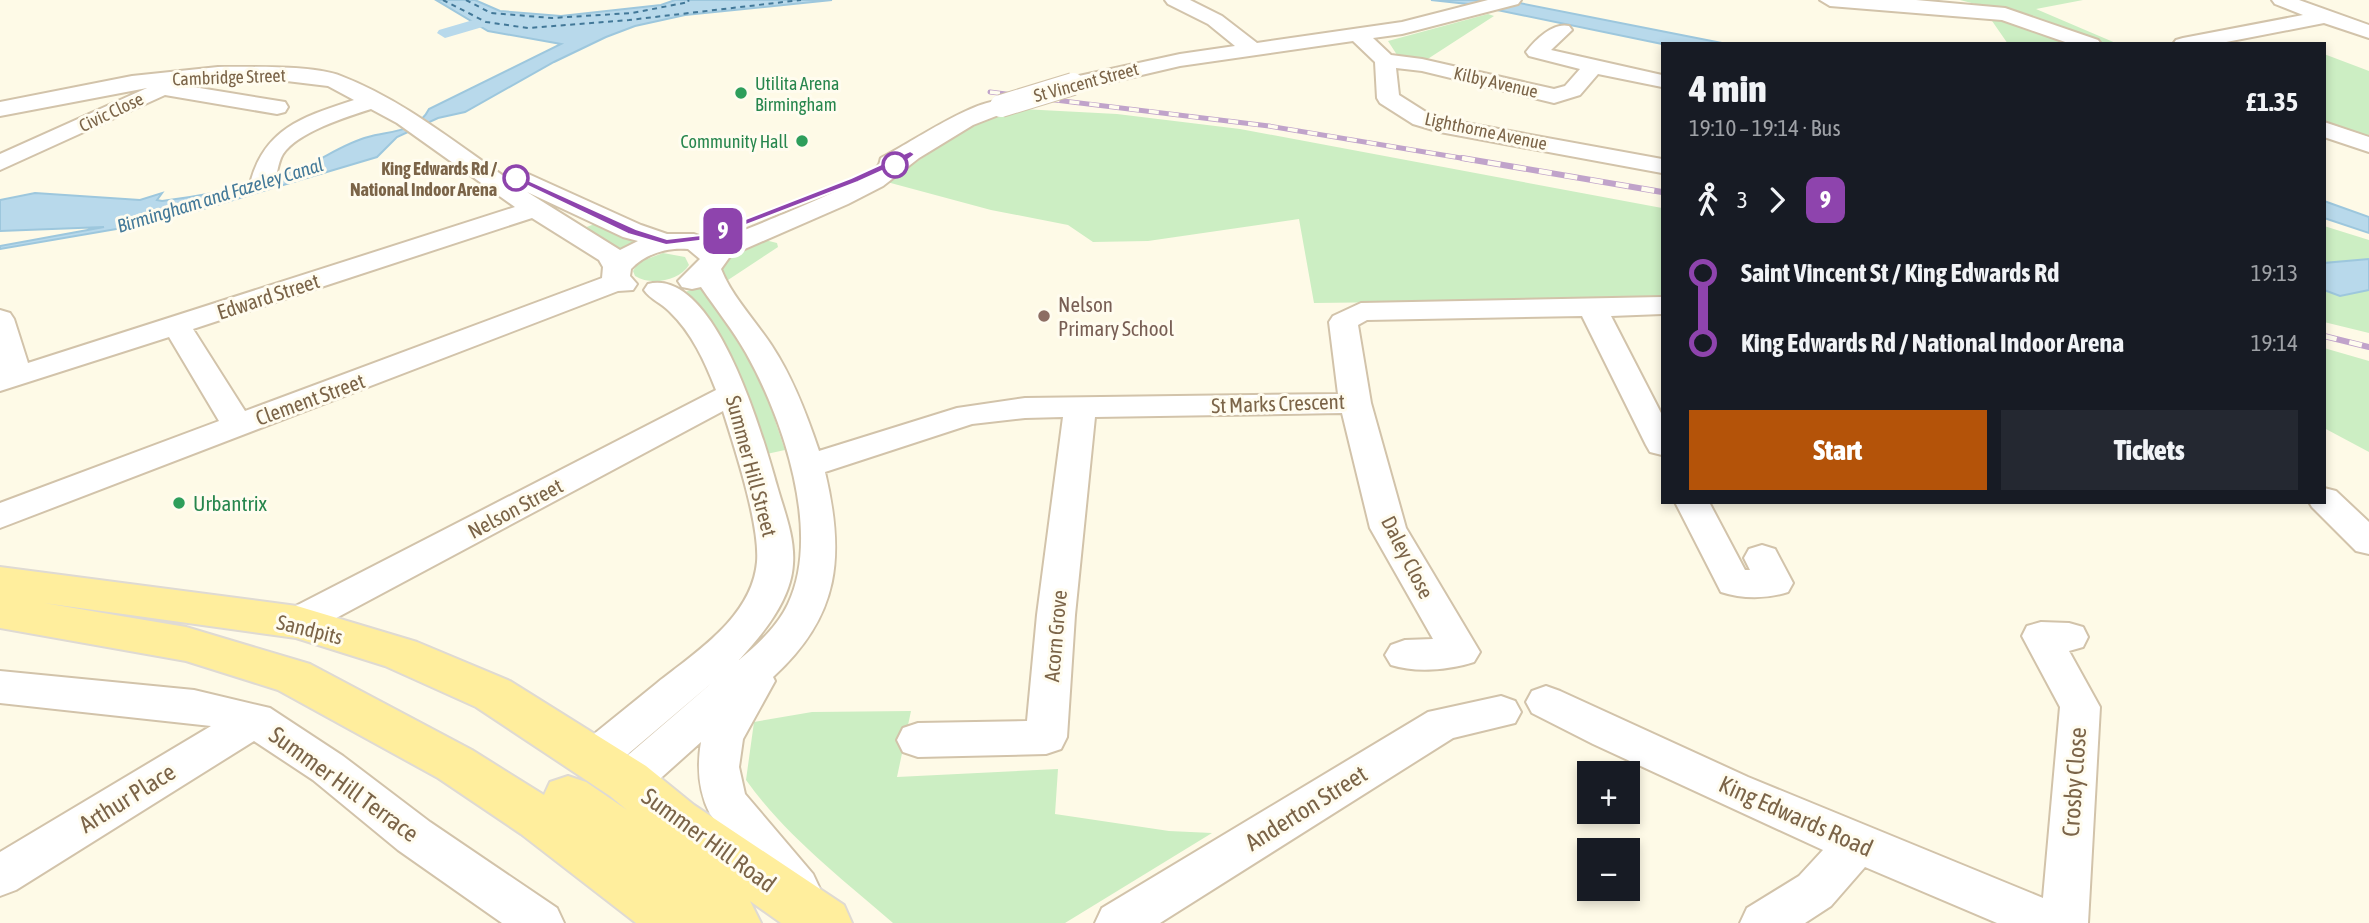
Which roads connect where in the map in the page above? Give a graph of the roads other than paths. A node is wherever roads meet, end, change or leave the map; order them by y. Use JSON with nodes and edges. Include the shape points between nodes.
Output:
{"nodes":[{"id":1,"x":1159,"y":0,"type":"edge"},
{"id":2,"x":1175,"y":0,"type":"edge"},
{"id":3,"x":1511,"y":0,"type":"edge"},
{"id":4,"x":1830,"y":0,"type":"edge"},
{"id":5,"x":2282,"y":0,"type":"edge"},
{"id":6,"x":1865,"y":1,"type":"edge"},
{"id":7,"x":1944,"y":4,"type":"edge"},
{"id":8,"x":2325,"y":17,"type":"junction"},
{"id":9,"x":1562,"y":30,"type":"dead end"},
{"id":10,"x":2369,"y":32,"type":"edge"},
{"id":11,"x":1358,"y":35,"type":"junction"},
{"id":12,"x":2085,"y":42,"type":"edge"},
{"id":13,"x":2194,"y":42,"type":"edge"},
{"id":14,"x":1254,"y":44,"type":"junction"},
{"id":15,"x":1385,"y":60,"type":"junction"},
{"id":16,"x":1593,"y":66,"type":"junction"},
{"id":17,"x":183,"y":76,"type":"junction"},
{"id":18,"x":1661,"y":81,"type":"edge"},
{"id":19,"x":162,"y":89,"type":"junction"},
{"id":20,"x":80,"y":93,"type":"junction"},
{"id":21,"x":374,"y":101,"type":"junction"},
{"id":22,"x":0,"y":102,"type":"edge"},
{"id":23,"x":277,"y":107,"type":"dead end"},
{"id":24,"x":9,"y":123,"type":"edge"},
{"id":25,"x":2326,"y":130,"type":"edge"},
{"id":26,"x":60,"y":136,"type":"junction"},
{"id":27,"x":2369,"y":145,"type":"edge"},
{"id":28,"x":910,"y":154,"type":"junction"},
{"id":29,"x":465,"y":158,"type":"junction"},
{"id":30,"x":0,"y":163,"type":"edge"},
{"id":31,"x":1661,"y":166,"type":"edge"},
{"id":32,"x":263,"y":180,"type":"dead end"},
{"id":33,"x":535,"y":209,"type":"junction"},
{"id":34,"x":674,"y":242,"type":"junction"},
{"id":35,"x":711,"y":264,"type":"junction"},
{"id":36,"x":618,"y":274,"type":"junction"},
{"id":37,"x":658,"y":290,"type":"junction"},
{"id":38,"x":1661,"y":306,"type":"edge"},
{"id":39,"x":1591,"y":307,"type":"junction"},
{"id":40,"x":0,"y":319,"type":"edge"},
{"id":41,"x":177,"y":326,"type":"junction"},
{"id":42,"x":8,"y":379,"type":"edge"},
{"id":43,"x":734,"y":393,"type":"junction"},
{"id":44,"x":1355,"y":403,"type":"junction"},
{"id":45,"x":1080,"y":407,"type":"junction"},
{"id":46,"x":238,"y":426,"type":"junction"},
{"id":47,"x":1661,"y":443,"type":"edge"},
{"id":48,"x":808,"y":466,"type":"junction"},
{"id":49,"x":2326,"y":501,"type":"edge"},
{"id":50,"x":1693,"y":504,"type":"edge"},
{"id":51,"x":0,"y":516,"type":"edge"},
{"id":52,"x":2369,"y":541,"type":"edge"},
{"id":53,"x":1766,"y":558,"type":"dead end"},
{"id":54,"x":0,"y":582,"type":"edge"},
{"id":55,"x":0,"y":612,"type":"edge"},
{"id":56,"x":297,"y":622,"type":"junction"},
{"id":57,"x":2068,"y":637,"type":"dead end"},
{"id":58,"x":771,"y":655,"type":"junction"},
{"id":59,"x":1405,"y":655,"type":"dead end"},
{"id":60,"x":0,"y":687,"type":"edge"},
{"id":61,"x":1546,"y":702,"type":"dead end"},
{"id":62,"x":1501,"y":712,"type":"dead end"},
{"id":63,"x":255,"y":720,"type":"junction"},
{"id":64,"x":918,"y":740,"type":"dead end"},
{"id":65,"x":582,"y":789,"type":"junction"},
{"id":66,"x":1858,"y":844,"type":"junction"},
{"id":67,"x":0,"y":876,"type":"edge"},
{"id":68,"x":823,"y":921,"type":"edge"},
{"id":69,"x":540,"y":923,"type":"edge"},
{"id":70,"x":678,"y":923,"type":"edge"},
{"id":71,"x":734,"y":923,"type":"edge"},
{"id":72,"x":1119,"y":923,"type":"edge"},
{"id":73,"x":1763,"y":923,"type":"edge"},
{"id":74,"x":2050,"y":923,"type":"edge"},
{"id":75,"x":2064,"y":923,"type":"edge"}],
"edges":[{"from":1,"to":14,"type":"street","via":[[1210,30]]},
{"from":2,"to":14,"type":"street"},
{"from":3,"to":11,"type":"street","name":"St Vincent Street","via":[[1402,29]]},
{"from":4,"to":6,"type":"street"},
{"from":5,"to":8,"type":"street"},
{"from":6,"to":7,"type":"street"},
{"from":7,"to":12,"type":"street","via":[[2005,15]]},
{"from":8,"to":10,"type":"street"},
{"from":8,"to":13,"type":"street"},
{"from":9,"to":16,"type":"street","name":"Kilby Avenue","via":[[1536,52]]},
{"from":11,"to":14,"type":"street","name":"St Vincent Street"},
{"from":11,"to":15,"type":"street"},
{"from":14,"to":28,"type":"street","name":"St Vincent Street","bridge":true,"via":[[1073,83],[1001,106],[965,120]]},
{"from":15,"to":16,"type":"street","name":"Kilby Avenue","via":[[1554,96],[1573,92]]},
{"from":15,"to":31,"type":"street","name":"Lighthorne Avenue","via":[[1388,98],[1421,119]]},
{"from":16,"to":18,"type":"street","name":"Kilby Avenue"},
{"from":17,"to":19,"type":"street","name":"Civic Close"},
{"from":17,"to":20,"type":"street","name":"Cambridge Street"},
{"from":17,"to":21,"type":"street","name":"Cambridge Street","via":[[244,72],[316,77],[333,80]]},
{"from":19,"to":23,"type":"street","name":"Civic Close"},
{"from":19,"to":26,"type":"street","name":"Civic Close"},
{"from":20,"to":22,"type":"street","name":"Cambridge Street"},
{"from":20,"to":24,"type":"street","name":"Cambridge Street"},
{"from":21,"to":29,"type":"street"},
{"from":21,"to":32,"type":"street","via":[[331,117],[276,148]]},
{"from":24,"to":26,"type":"street","name":"Civic Close"},
{"from":25,"to":27,"type":"street"},
{"from":26,"to":30,"type":"street","name":"Civic Close"},
{"from":28,"to":34,"type":"street","name":"St Vincent Street","via":[[774,212],[703,238]]},
{"from":28,"to":35,"type":"street","name":"St Vincent Street","via":[[874,181],[839,199],[722,249]]},
{"from":29,"to":33,"type":"street"},
{"from":29,"to":34,"type":"street","via":[[652,240]]},
{"from":33,"to":36,"type":"street","via":[[610,255]]},
{"from":33,"to":41,"type":"street","name":"Edward Street"},
{"from":34,"to":35,"type":"street","via":[[704,246]]},
{"from":34,"to":36,"type":"street","name":"Clement Street","via":[[631,253]]},
{"from":35,"to":37,"type":"street","name":"St Vincent Street","via":[[685,285]]},
{"from":35,"to":48,"type":"street","via":[[710,282],[775,378]]},
{"from":36,"to":37,"type":"street","via":[[629,288]]},
{"from":36,"to":46,"type":"street","name":"Clement Street","via":[[498,330]]},
{"from":37,"to":43,"type":"street","name":"Summer Hill Street","via":[[680,303]]},
{"from":38,"to":39,"type":"street","name":"St Marks Crescent"},
{"from":39,"to":44,"type":"street","name":"St Marks Crescent","via":[[1361,312],[1343,322]]},
{"from":39,"to":47,"type":"street"},
{"from":40,"to":42,"type":"street"},
{"from":41,"to":42,"type":"street","name":"Edward Street"},
{"from":41,"to":46,"type":"street"},
{"from":43,"to":56,"type":"street","name":"Nelson Street"},
{"from":43,"to":65,"type":"street","name":"Summer Hill Street","via":[[773,534],[772,577],[741,634]]},
{"from":44,"to":45,"type":"street","name":"St Marks Crescent"},
{"from":44,"to":59,"type":"street","name":"Daley Close","via":[[1388,528],[1460,652]]},
{"from":45,"to":48,"type":"street","name":"St Marks Crescent","via":[[968,415]]},
{"from":45,"to":64,"type":"street","name":"Acorn Grove","via":[[1046,737]]},
{"from":46,"to":51,"type":"street","name":"Clement Street"},
{"from":48,"to":58,"type":"street","via":[[817,525],[816,580],[790,635]]},
{"from":49,"to":52,"type":"street"},
{"from":50,"to":53,"type":"street","via":[[1721,559]]},
{"from":54,"to":56,"type":"main road","name":"Sandpits"},
{"from":55,"to":65,"type":"main road","via":[[186,644],[294,677],[455,764]]},
{"from":56,"to":65,"type":"main road","name":"Sandpits","via":[[401,654],[493,694]]},
{"from":57,"to":75,"type":"street","name":"Crosby Close","via":[[2041,636],[2080,707]]},
{"from":58,"to":65,"type":"street"},
{"from":58,"to":68,"type":"street","via":[[722,738],[718,767],[725,801]]},
{"from":60,"to":63,"type":"street","name":"Summer Hill Terrace","via":[[194,706]]},
{"from":61,"to":66,"type":"street","name":"King Edwards Road"},
{"from":62,"to":72,"type":"street","name":"Anderton Street","via":[[1443,724]]},
{"from":63,"to":67,"type":"street","name":"Arthur Place"},
{"from":63,"to":69,"type":"street","name":"Summer Hill Terrace"},
{"from":65,"to":68,"type":"main road","name":"Summer Hill Road","via":[[676,820]]},
{"from":65,"to":70,"type":"main road"},
{"from":65,"to":71,"type":"main road"},
{"from":66,"to":73,"type":"street","via":[[1815,891]]},
{"from":66,"to":74,"type":"street","name":"King Edwards Road"}]}
